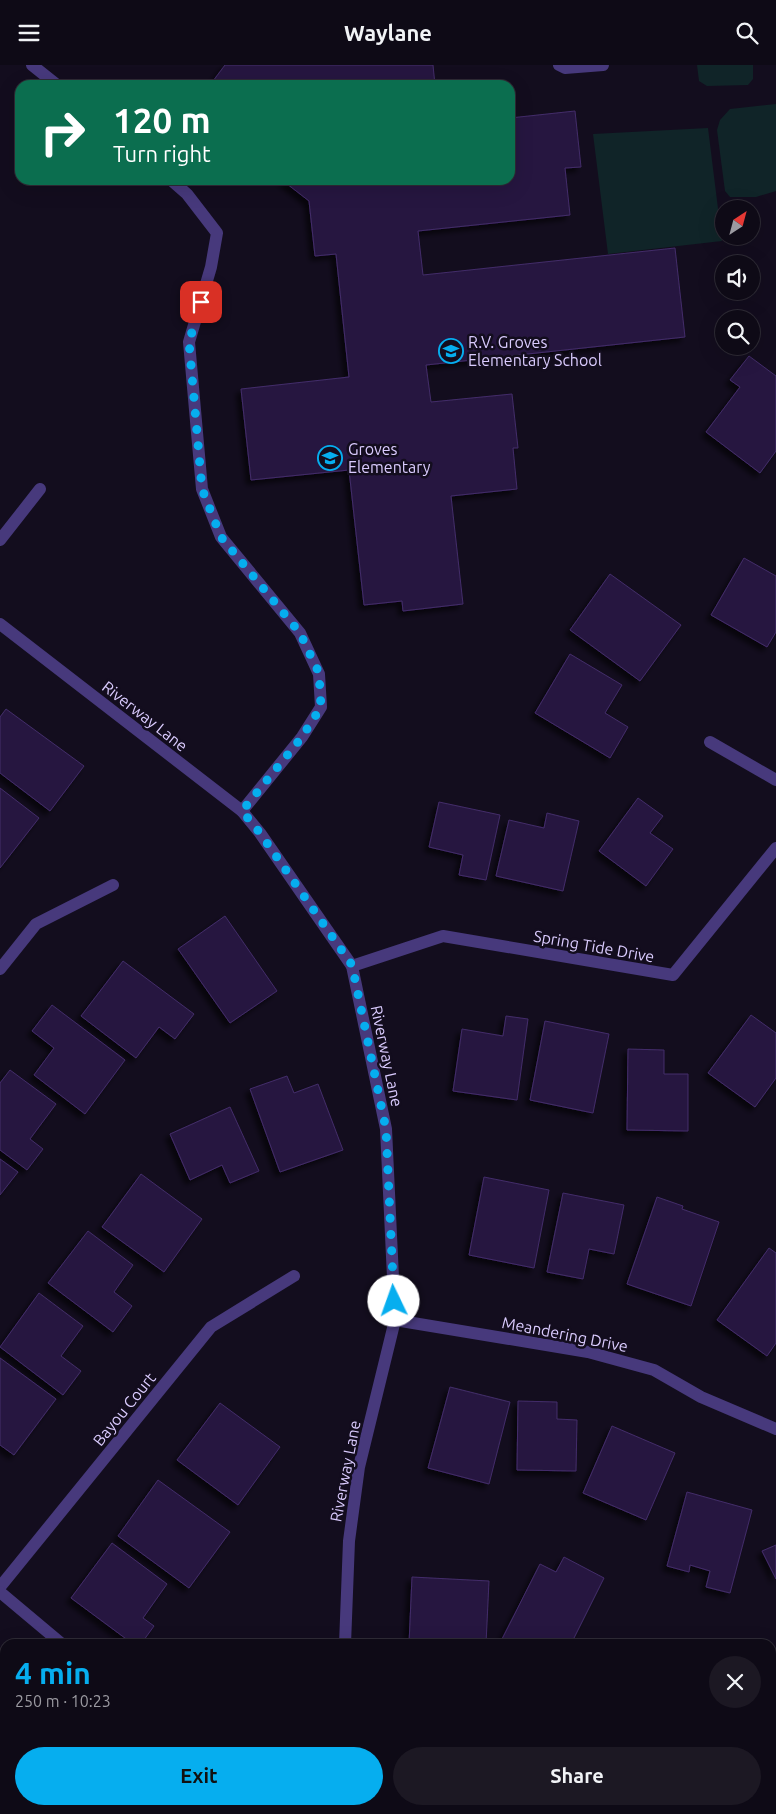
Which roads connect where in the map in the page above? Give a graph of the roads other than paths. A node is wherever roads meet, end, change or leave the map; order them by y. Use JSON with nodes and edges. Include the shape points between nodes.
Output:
{"nodes":[{"id":1,"x":32,"y":65,"type":"edge"},
{"id":2,"x":559,"y":65,"type":"edge"},
{"id":3,"x":603,"y":65,"type":"edge"},
{"id":4,"x":51,"y":80,"type":"edge"},
{"id":5,"x":177,"y":185,"type":"edge"},
{"id":6,"x":40,"y":489,"type":"dead end"},
{"id":7,"x":0,"y":540,"type":"edge"},
{"id":8,"x":0,"y":624,"type":"edge"},
{"id":9,"x":710,"y":742,"type":"dead end"},
{"id":10,"x":776,"y":780,"type":"edge"},
{"id":11,"x":242,"y":811,"type":"junction"},
{"id":12,"x":776,"y":848,"type":"edge"},
{"id":13,"x":113,"y":885,"type":"dead end"},
{"id":14,"x":352,"y":965,"type":"junction"},
{"id":15,"x":0,"y":969,"type":"edge"},
{"id":16,"x":294,"y":1276,"type":"dead end"},
{"id":17,"x":395,"y":1320,"type":"junction"},
{"id":18,"x":776,"y":1429,"type":"edge"},
{"id":19,"x":0,"y":1587,"type":"edge"},
{"id":20,"x":0,"y":1592,"type":"edge"},
{"id":21,"x":56,"y":1639,"type":"edge"},
{"id":22,"x":345,"y":1639,"type":"edge"}],
"edges":[{"from":1,"to":4,"type":"street"},
{"from":2,"to":3,"type":"street","via":[[565,68]]},
{"from":5,"to":11,"type":"street","via":[[217,233],[211,267],[189,342],[202,489],[221,537],[300,633],[319,673],[321,707],[302,737]]},
{"from":6,"to":7,"type":"street"},
{"from":8,"to":11,"type":"street","name":"Riverway Lane"},
{"from":9,"to":10,"type":"street"},
{"from":11,"to":14,"type":"street","name":"Riverway Lane"},
{"from":12,"to":14,"type":"street","name":"Spring Tide Drive","via":[[673,975],[443,937]]},
{"from":13,"to":15,"type":"street","via":[[36,924]]},
{"from":14,"to":17,"type":"street","name":"Riverway Lane","via":[[386,1129]]},
{"from":16,"to":19,"type":"street","name":"Bayou Court","via":[[211,1327]]},
{"from":17,"to":18,"type":"street","name":"Meandering Drive","via":[[588,1352],[654,1370],[700,1397]]},
{"from":17,"to":22,"type":"street","name":"Riverway Lane","via":[[360,1467],[349,1541]]},
{"from":20,"to":21,"type":"street"}]}
